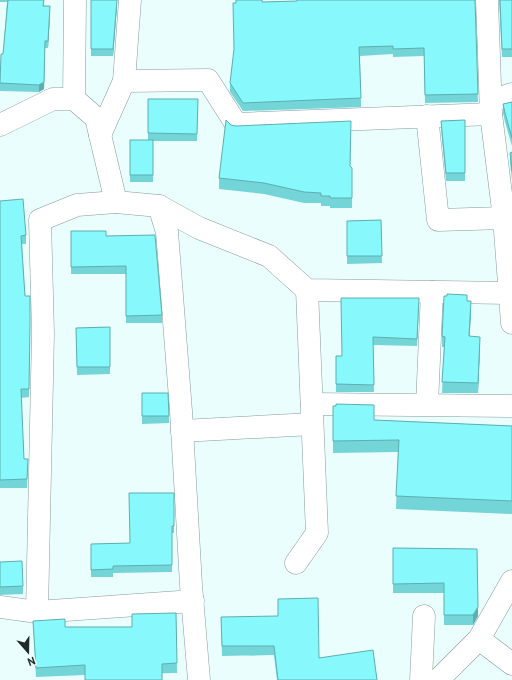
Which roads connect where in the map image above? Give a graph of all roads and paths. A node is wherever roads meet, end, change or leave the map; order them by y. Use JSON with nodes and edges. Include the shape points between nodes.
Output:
{"nodes":[{"id":1,"x":75,"y":0,"type":"edge"},
{"id":2,"x":130,"y":0,"type":"edge"},
{"id":3,"x":487,"y":0,"type":"edge"},
{"id":4,"x":124,"y":81,"type":"junction"},
{"id":5,"x":512,"y":94,"type":"edge"},
{"id":6,"x":74,"y":99,"type":"junction"},
{"id":7,"x":491,"y":107,"type":"junction"},
{"id":8,"x":427,"y":116,"type":"junction"},
{"id":9,"x":0,"y":125,"type":"edge"},
{"id":10,"x":100,"y":136,"type":"junction"},
{"id":11,"x":116,"y":202,"type":"junction"},
{"id":12,"x":159,"y":206,"type":"junction"},
{"id":13,"x":508,"y":217,"type":"edge"},
{"id":14,"x":307,"y":290,"type":"junction"},
{"id":15,"x":432,"y":292,"type":"junction"},
{"id":16,"x":511,"y":311,"type":"edge"},
{"id":17,"x":428,"y":404,"type":"junction"},
{"id":18,"x":512,"y":406,"type":"edge"},
{"id":19,"x":312,"y":414,"type":"junction"},
{"id":20,"x":182,"y":431,"type":"junction"},
{"id":21,"x":296,"y":563,"type":"dead end"},
{"id":22,"x":512,"y":581,"type":"edge"},
{"id":23,"x":193,"y":601,"type":"junction"},
{"id":24,"x":0,"y":606,"type":"edge"},
{"id":25,"x":38,"y":612,"type":"junction"},
{"id":26,"x":424,"y":616,"type":"dead end"},
{"id":27,"x":479,"y":639,"type":"junction"},
{"id":28,"x":512,"y":664,"type":"edge"},
{"id":29,"x":199,"y":680,"type":"edge"},
{"id":30,"x":421,"y":680,"type":"edge"},
{"id":31,"x":438,"y":680,"type":"edge"}],
"edges":[{"from":1,"to":6,"type":"street"},
{"from":2,"to":4,"type":"street"},
{"from":3,"to":7,"type":"street"},
{"from":4,"to":8,"type":"street","via":[[208,80],[236,124]]},
{"from":4,"to":10,"type":"street"},
{"from":5,"to":7,"type":"street"},
{"from":6,"to":9,"type":"street","via":[[53,99]]},
{"from":6,"to":10,"type":"street","via":[[96,118]]},
{"from":7,"to":8,"type":"street"},
{"from":7,"to":13,"type":"street"},
{"from":8,"to":13,"type":"street","via":[[438,220]]},
{"from":10,"to":11,"type":"street"},
{"from":11,"to":12,"type":"street"},
{"from":11,"to":25,"type":"street","via":[[77,205],[40,220],[43,333]]},
{"from":12,"to":14,"type":"street","via":[[199,228],[269,256]]},
{"from":12,"to":20,"type":"street","via":[[167,232]]},
{"from":13,"to":16,"type":"street"},
{"from":14,"to":15,"type":"street"},
{"from":14,"to":19,"type":"street"},
{"from":15,"to":16,"type":"street"},
{"from":15,"to":17,"type":"street"},
{"from":17,"to":18,"type":"street"},
{"from":17,"to":19,"type":"street"},
{"from":19,"to":20,"type":"street"},
{"from":19,"to":21,"type":"street","via":[[317,533]]},
{"from":20,"to":23,"type":"street"},
{"from":22,"to":27,"type":"street"},
{"from":23,"to":25,"type":"street"},
{"from":23,"to":29,"type":"street"},
{"from":24,"to":25,"type":"street"},
{"from":26,"to":30,"type":"street"},
{"from":27,"to":28,"type":"street"},
{"from":27,"to":31,"type":"street"}]}
